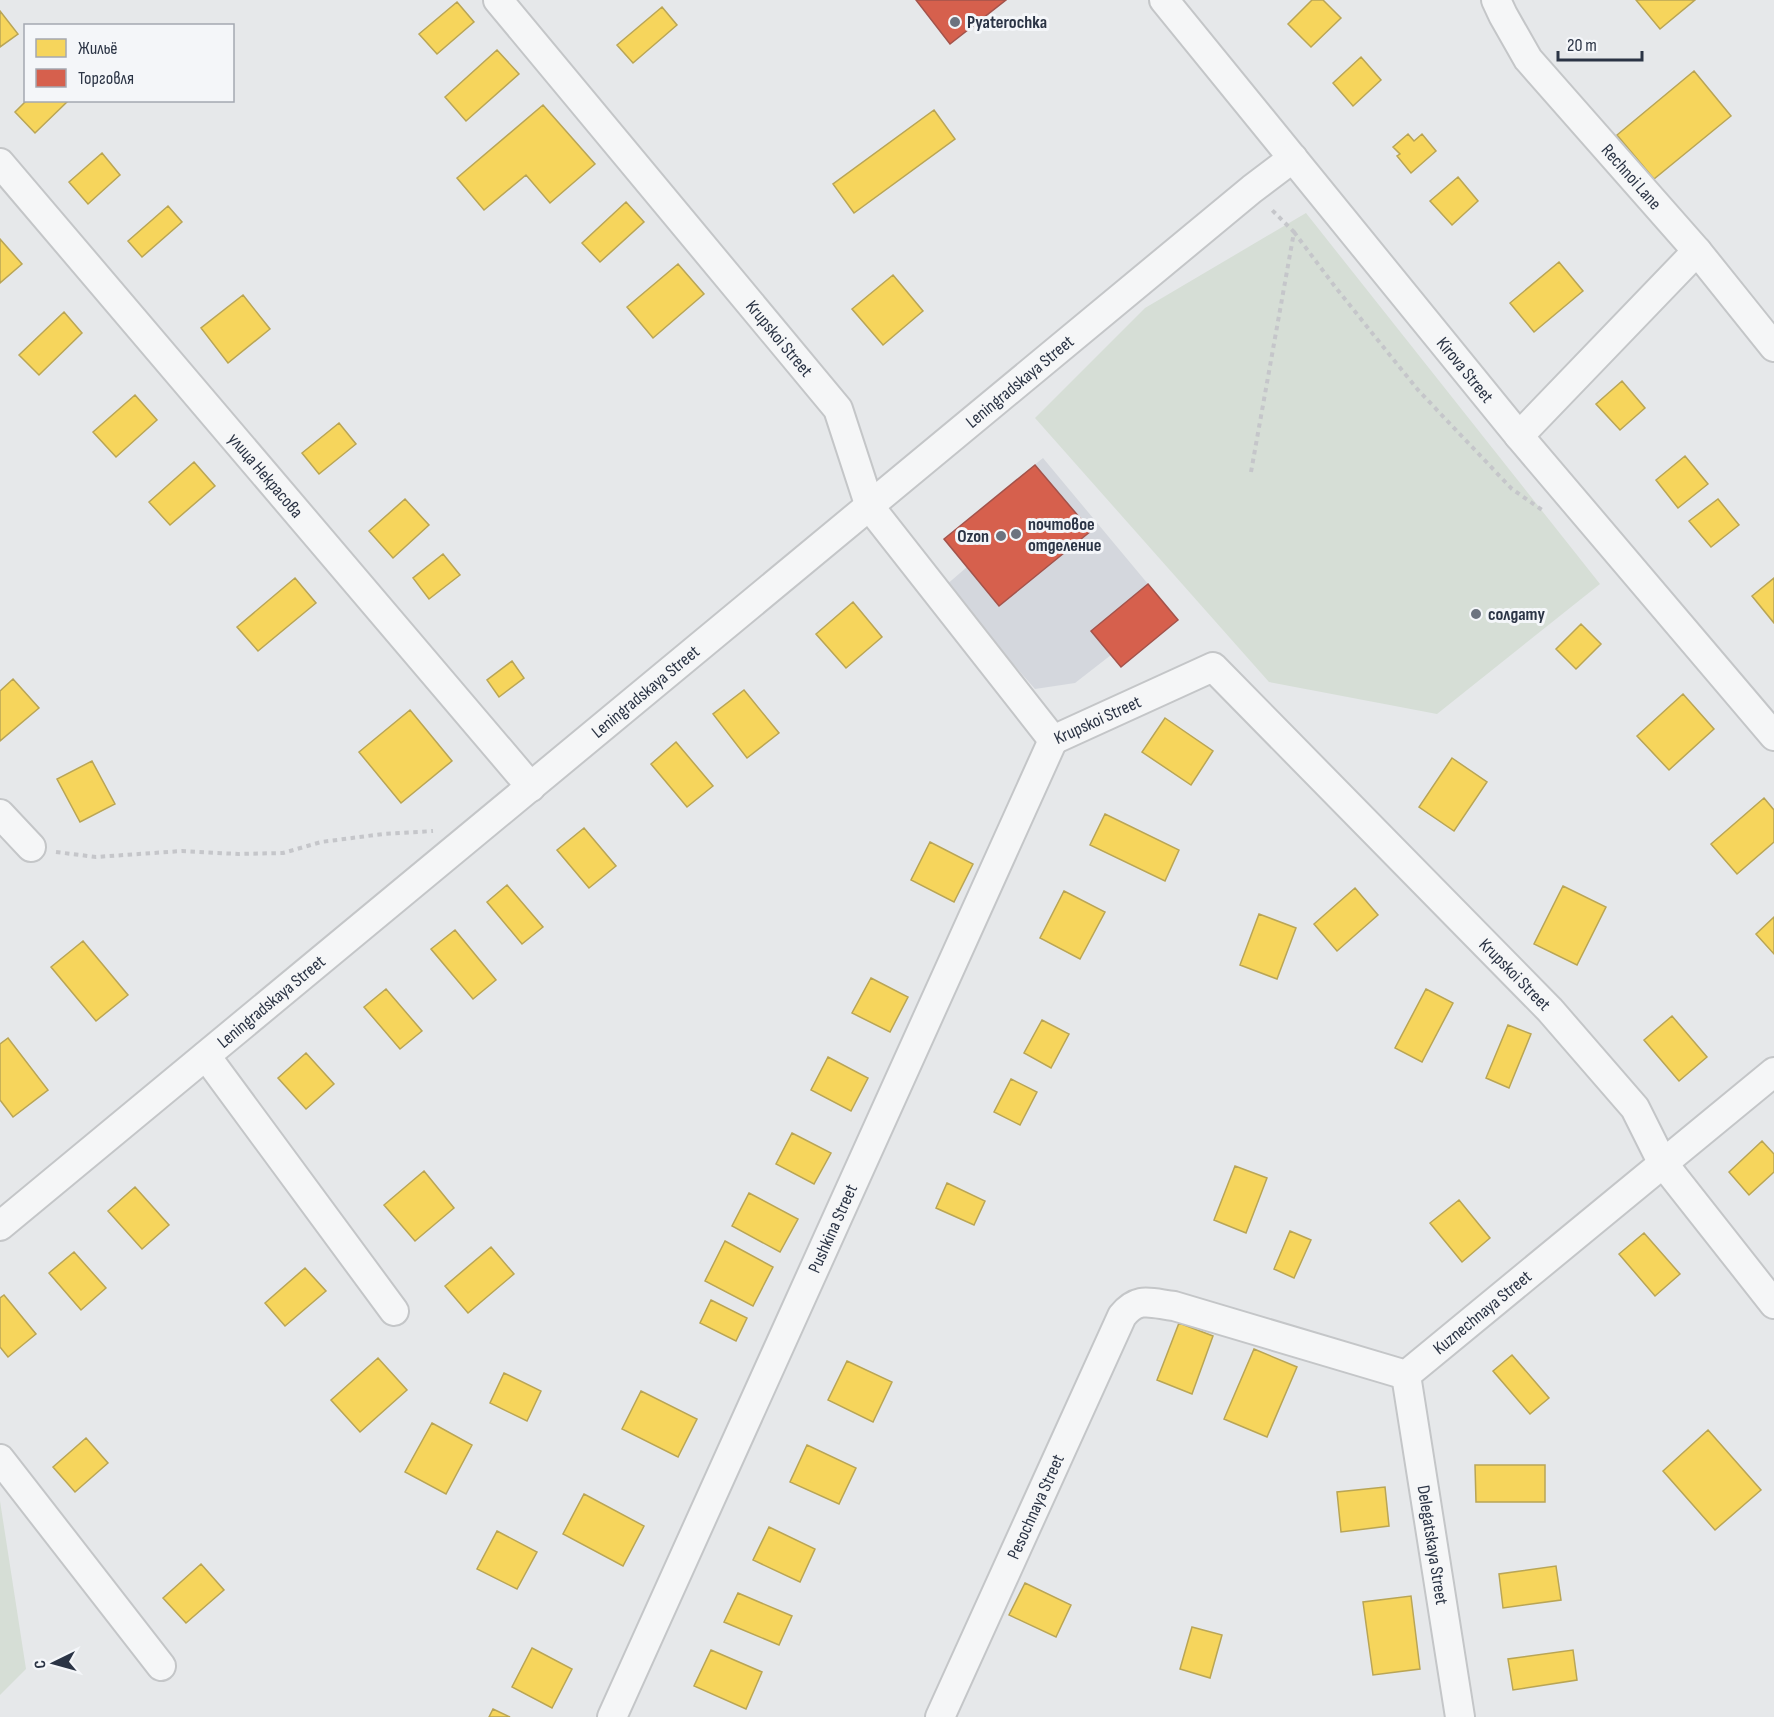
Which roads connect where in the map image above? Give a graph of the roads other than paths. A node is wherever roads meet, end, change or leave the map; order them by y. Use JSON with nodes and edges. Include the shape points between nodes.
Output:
{"nodes":[{"id":1,"x":498,"y":0,"type":"edge"},
{"id":2,"x":1164,"y":0,"type":"edge"},
{"id":3,"x":1496,"y":0,"type":"edge"},
{"id":4,"x":1293,"y":158,"type":"junction"},
{"id":5,"x":0,"y":163,"type":"edge"},
{"id":6,"x":1697,"y":251,"type":"junction"},
{"id":7,"x":1774,"y":347,"type":"edge"},
{"id":8,"x":1519,"y":436,"type":"junction"},
{"id":9,"x":870,"y":507,"type":"junction"},
{"id":10,"x":1774,"y":736,"type":"edge"},
{"id":11,"x":1053,"y":740,"type":"junction"},
{"id":12,"x":531,"y":787,"type":"junction"},
{"id":13,"x":0,"y":814,"type":"edge"},
{"id":14,"x":32,"y":847,"type":"road end"},
{"id":15,"x":206,"y":1056,"type":"junction"},
{"id":16,"x":1774,"y":1072,"type":"edge"},
{"id":17,"x":1662,"y":1162,"type":"junction"},
{"id":18,"x":0,"y":1226,"type":"edge"},
{"id":19,"x":1774,"y":1304,"type":"edge"},
{"id":20,"x":394,"y":1311,"type":"dead end"},
{"id":21,"x":1406,"y":1375,"type":"junction"},
{"id":22,"x":0,"y":1459,"type":"edge"},
{"id":23,"x":161,"y":1666,"type":"dead end"},
{"id":24,"x":612,"y":1717,"type":"edge"},
{"id":25,"x":940,"y":1717,"type":"edge"},
{"id":26,"x":1460,"y":1717,"type":"edge"}],
"edges":[{"from":1,"to":9,"type":"street","name":"Krupskoi Street","via":[[838,409]]},
{"from":2,"to":4,"type":"street","name":"Kirova Street"},
{"from":3,"to":6,"type":"street","name":"Rechnoi Lane","via":[[1528,59]]},
{"from":4,"to":8,"type":"street","name":"Kirova Street"},
{"from":4,"to":9,"type":"street","name":"Leningradskaya Street"},
{"from":5,"to":12,"type":"street","name":"улица Некрасова"},
{"from":6,"to":7,"type":"street","name":"Rechnoi Lane"},
{"from":6,"to":8,"type":"street"},
{"from":8,"to":10,"type":"street","name":"Kirova Street"},
{"from":9,"to":11,"type":"street","name":"Krupskoi Street"},
{"from":9,"to":12,"type":"street","name":"Leningradskaya Street"},
{"from":11,"to":17,"type":"street","name":"Krupskoi Street","via":[[1213,667],[1550,1010],[1635,1108]]},
{"from":11,"to":24,"type":"street","name":"Pushkina Street"},
{"from":12,"to":15,"type":"street","name":"Leningradskaya Street"},
{"from":13,"to":14,"type":"street"},
{"from":15,"to":18,"type":"street","name":"Leningradskaya Street"},
{"from":15,"to":20,"type":"street"},
{"from":16,"to":17,"type":"street","name":"Kuznechnaya Street"},
{"from":17,"to":19,"type":"street","name":"Krupskoi Street"},
{"from":17,"to":21,"type":"street","name":"Kuznechnaya Street"},
{"from":21,"to":25,"type":"street","name":"Pesochnaya Street","via":[[1174,1306],[1138,1302],[1129,1307]]},
{"from":21,"to":26,"type":"street","name":"Delegatskaya Street"},
{"from":22,"to":23,"type":"street"}]}
